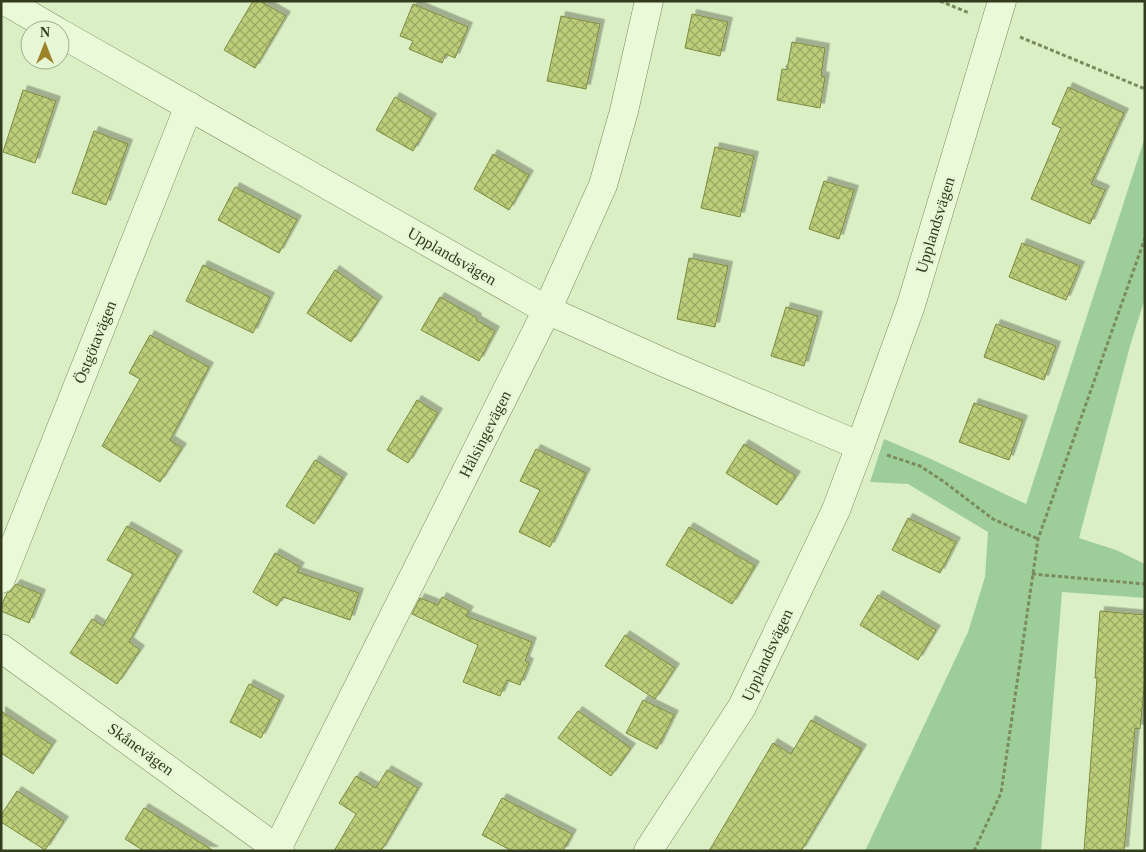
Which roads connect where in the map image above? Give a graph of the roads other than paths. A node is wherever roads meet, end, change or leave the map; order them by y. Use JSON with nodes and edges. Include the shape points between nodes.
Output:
{"nodes":[{"id":1,"x":5,"y":1,"type":"edge"},
{"id":2,"x":649,"y":1,"type":"edge"},
{"id":3,"x":1002,"y":1,"type":"edge"},
{"id":4,"x":38,"y":20,"type":"edge"},
{"id":5,"x":70,"y":39,"type":"edge"},
{"id":6,"x":189,"y":106,"type":"junction"},
{"id":7,"x":547,"y":310,"type":"junction"},
{"id":8,"x":860,"y":446,"type":"junction"},
{"id":9,"x":1,"y":579,"type":"edge"},
{"id":10,"x":1,"y":648,"type":"edge"},
{"id":11,"x":277,"y":850,"type":"edge"},
{"id":12,"x":648,"y":851,"type":"edge"}],
"edges":[{"from":1,"to":4,"type":"street"},
{"from":2,"to":7,"type":"street","name":"Hälsingevägen","via":[[603,185]]},
{"from":3,"to":8,"type":"street","name":"Upplandsvägen","via":[[911,305]]},
{"from":5,"to":6,"type":"street","name":"Upplandsvägen"},
{"from":6,"to":7,"type":"street","name":"Upplandsvägen"},
{"from":6,"to":9,"type":"street","name":"Östgötavägen"},
{"from":7,"to":8,"type":"street","name":"Upplandsvägen"},
{"from":7,"to":11,"type":"street","name":"Hälsingevägen"},
{"from":8,"to":12,"type":"street","name":"Upplandsvägen","via":[[836,510],[742,707]]},
{"from":10,"to":11,"type":"street","name":"Skånevägen"}]}
